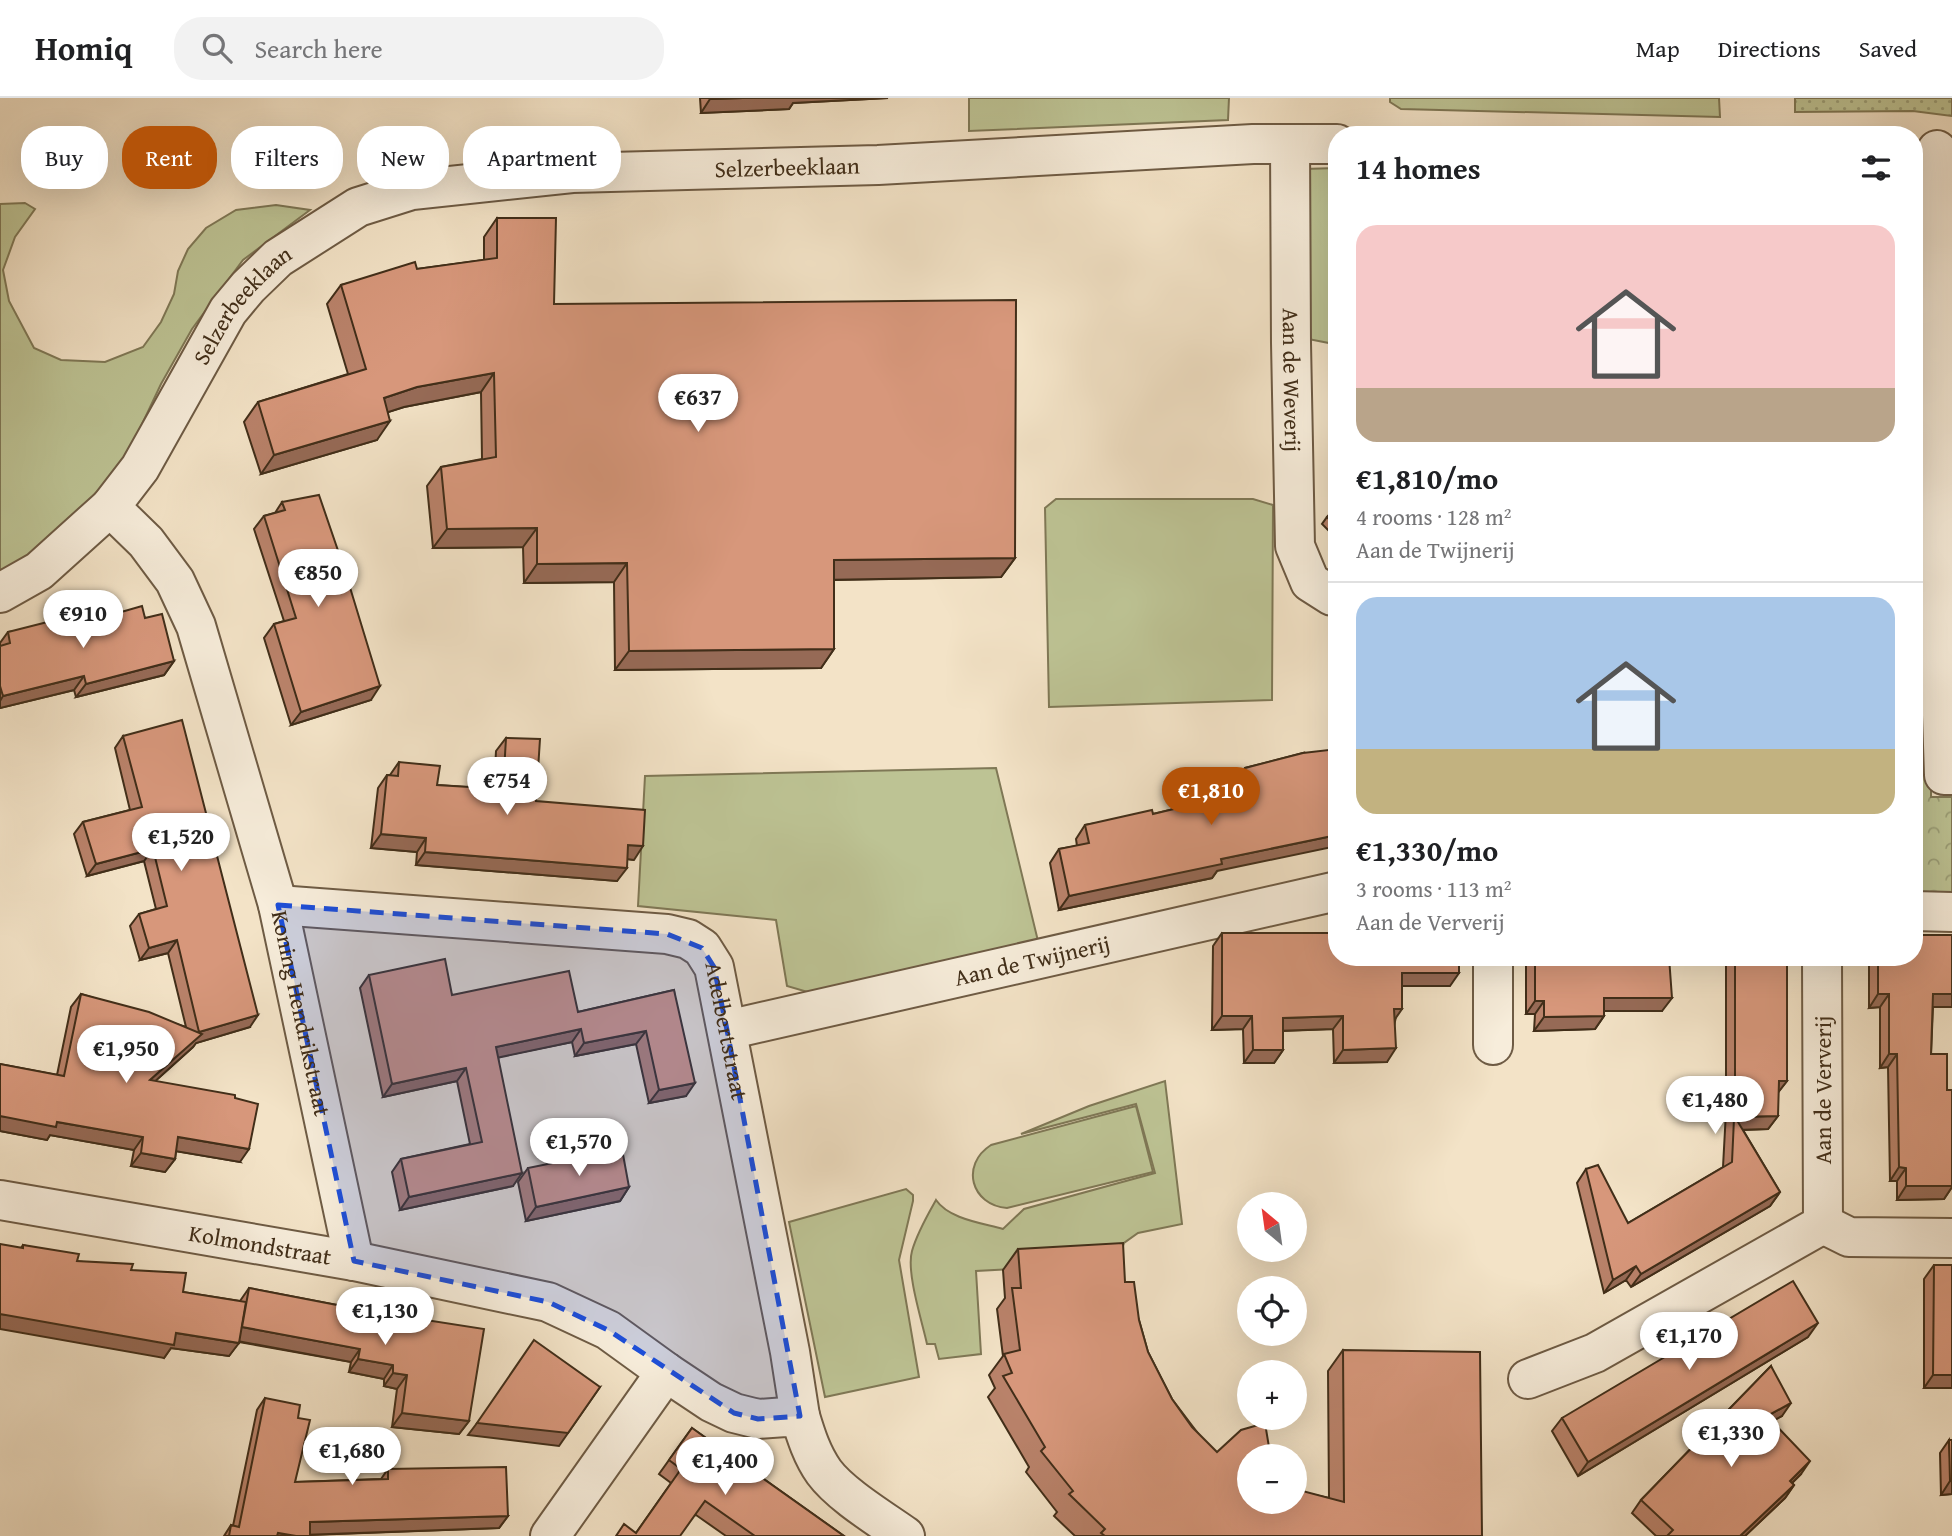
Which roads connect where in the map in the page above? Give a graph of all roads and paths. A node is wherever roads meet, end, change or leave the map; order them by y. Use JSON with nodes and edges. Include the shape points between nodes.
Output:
{"nodes":[{"id":1,"x":1290,"y":144,"type":"junction"},
{"id":2,"x":1328,"y":144,"type":"edge"},
{"id":3,"x":1935,"y":150,"type":"edge"},
{"id":4,"x":110,"y":508,"type":"junction"},
{"id":5,"x":0,"y":593,"type":"edge"},
{"id":6,"x":1328,"y":593,"type":"edge"},
{"id":7,"x":1947,"y":619,"type":"edge"},
{"id":8,"x":1928,"y":716,"type":"edge"},
{"id":9,"x":1952,"y":775,"type":"edge"},
{"id":10,"x":1328,"y":893,"type":"edge"},
{"id":11,"x":278,"y":905,"type":"junction"},
{"id":12,"x":1923,"y":911,"type":"edge"},
{"id":13,"x":1952,"y":912,"type":"edge"},
{"id":14,"x":1493,"y":966,"type":"edge"},
{"id":15,"x":1822,"y":966,"type":"edge"},
{"id":16,"x":727,"y":1030,"type":"junction"},
{"id":17,"x":1493,"y":1045,"type":"dead end"},
{"id":18,"x":0,"y":1200,"type":"edge"},
{"id":19,"x":1824,"y":1224,"type":"junction"},
{"id":20,"x":1952,"y":1238,"type":"edge"},
{"id":21,"x":354,"y":1261,"type":"junction"},
{"id":22,"x":666,"y":1373,"type":"junction"},
{"id":23,"x":1528,"y":1379,"type":"dead end"},
{"id":24,"x":800,"y":1416,"type":"junction"},
{"id":25,"x":550,"y":1536,"type":"edge"},
{"id":26,"x":905,"y":1536,"type":"edge"}],
"edges":[{"from":1,"to":2,"type":"street","name":"Selzerbeeklaan"},
{"from":1,"to":4,"type":"street","name":"Selzerbeeklaan","via":[[878,165],[572,173],[412,190],[358,207],[278,258],[248,287],[228,311],[140,468]]},
{"from":1,"to":6,"type":"street","name":"Aan de Weverij","via":[[1295,546],[1310,582]]},
{"from":3,"to":7,"type":"street"},
{"from":4,"to":5,"type":"street","name":"Selzerbeeklaan","via":[[38,571]]},
{"from":4,"to":11,"type":"street","name":"Koning Hendrikstraat","via":[[146,542],[175,581],[196,626]]},
{"from":7,"to":8,"type":"street"},
{"from":8,"to":9,"type":"street","via":[[1944,775]]},
{"from":10,"to":16,"type":"street","name":"Aan de Twijnerij"},
{"from":11,"to":16,"type":"street","name":"Adelbertstraat","via":[[688,939],[702,948],[714,967]]},
{"from":11,"to":21,"type":"street","name":"Koning Hendrikstraat"},
{"from":12,"to":13,"type":"street"},
{"from":14,"to":17,"type":"street"},
{"from":15,"to":19,"type":"street","name":"Aan de Ververij"},
{"from":16,"to":24,"type":"street","name":"Adelbertstraat"},
{"from":18,"to":21,"type":"street","name":"Kolmondstraat"},
{"from":19,"to":20,"type":"street","via":[[1849,1237]]},
{"from":19,"to":23,"type":"street","via":[[1595,1353]]},
{"from":21,"to":22,"type":"street","name":"Kolmondstraat","via":[[548,1302],[608,1330]]},
{"from":22,"to":24,"type":"street","name":"Kolmondstraat","via":[[734,1413],[758,1419]]},
{"from":22,"to":25,"type":"street"},
{"from":24,"to":26,"type":"street","via":[[825,1473]]}]}
